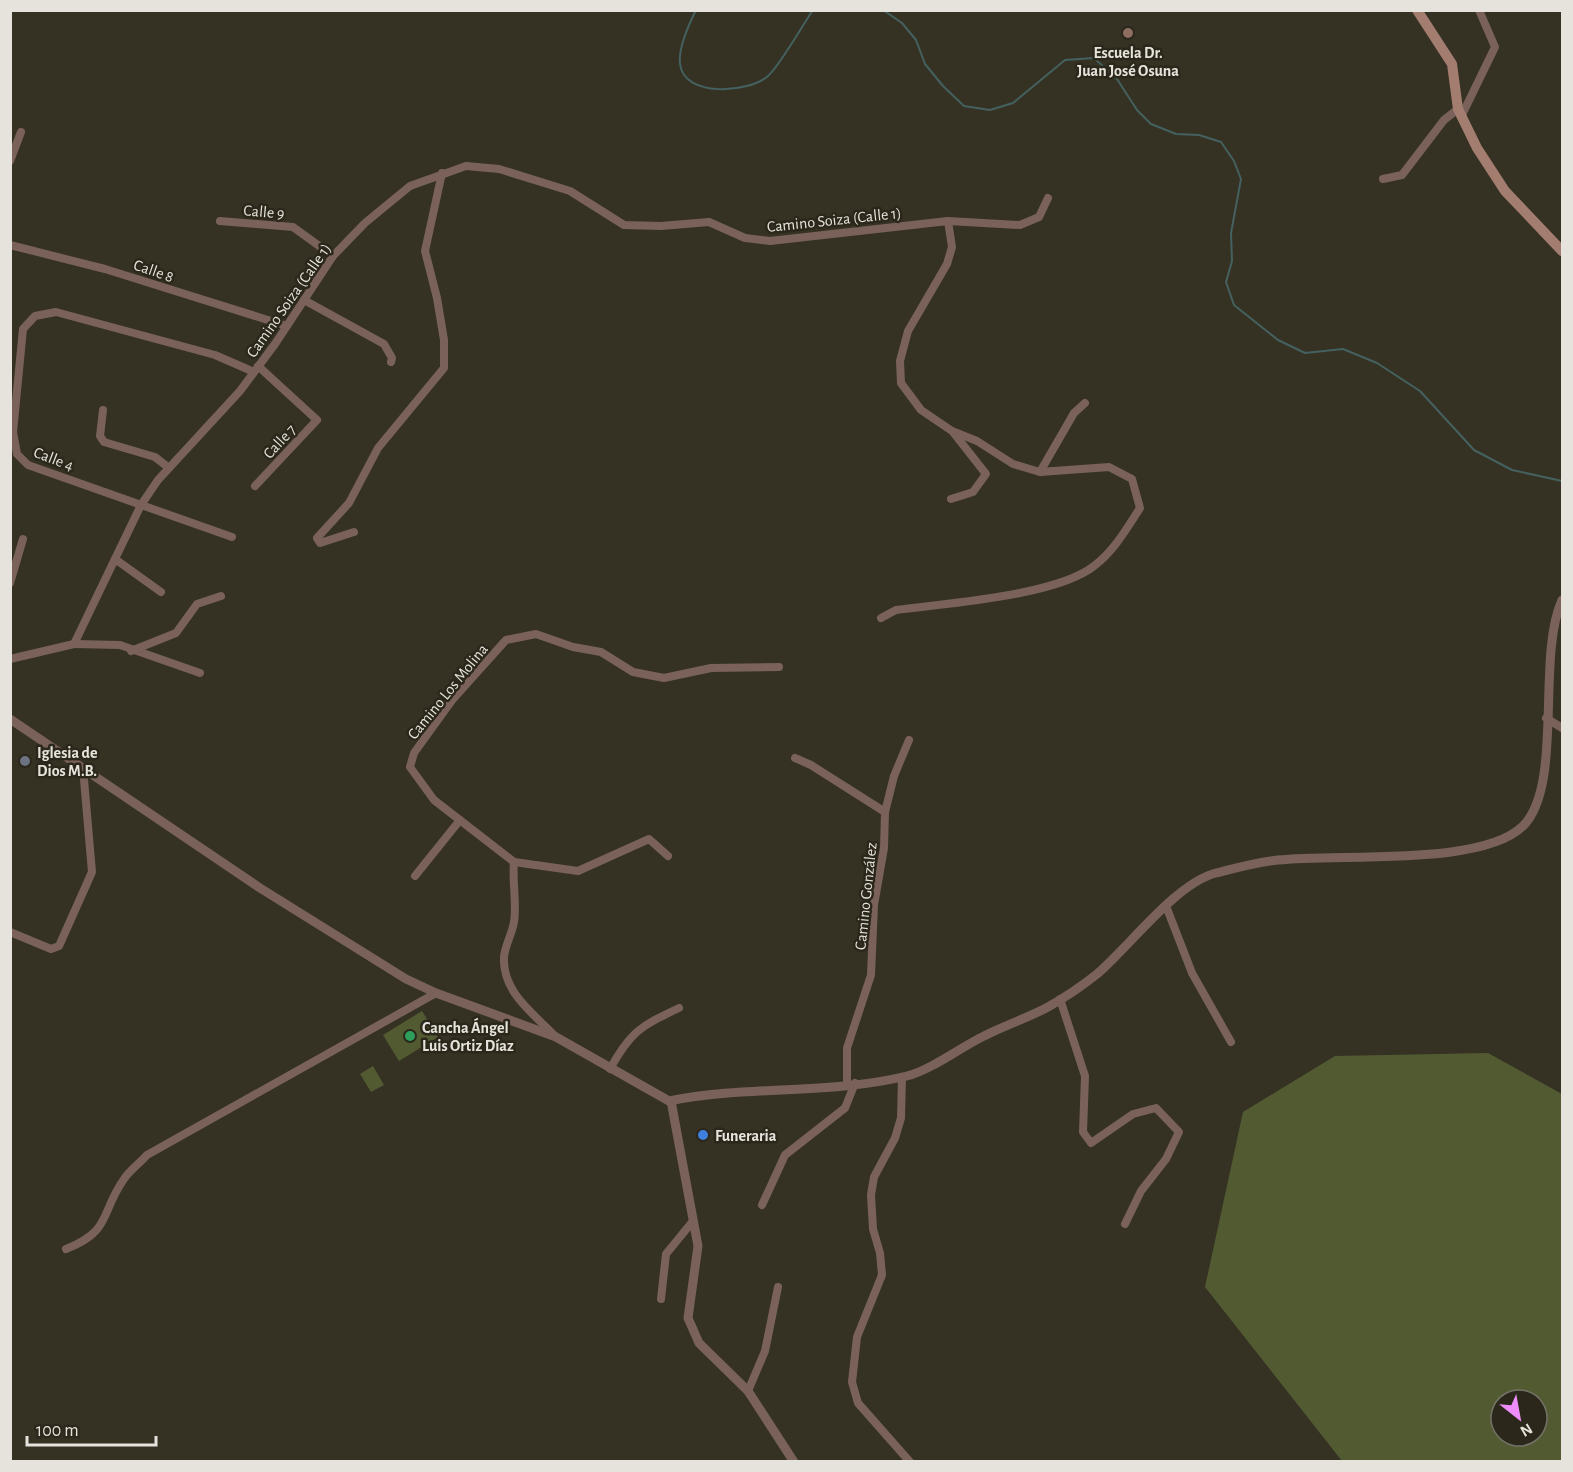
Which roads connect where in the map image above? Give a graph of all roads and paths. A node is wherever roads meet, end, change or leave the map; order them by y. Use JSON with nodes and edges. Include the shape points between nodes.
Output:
{"nodes":[{"id":1,"x":1417,"y":10,"type":"edge"},
{"id":2,"x":1479,"y":10,"type":"edge"},
{"id":3,"x":1459,"y":113,"type":"junction"},
{"id":4,"x":21,"y":132,"type":"dead end"},
{"id":5,"x":10,"y":161,"type":"edge"},
{"id":6,"x":442,"y":173,"type":"junction"},
{"id":7,"x":1383,"y":179,"type":"dead end"},
{"id":8,"x":1048,"y":198,"type":"dead end"},
{"id":9,"x":220,"y":221,"type":"dead end"},
{"id":10,"x":948,"y":221,"type":"junction"},
{"id":11,"x":10,"y":245,"type":"edge"},
{"id":12,"x":1563,"y":251,"type":"edge"},
{"id":13,"x":333,"y":256,"type":"junction"},
{"id":14,"x":304,"y":300,"type":"junction"},
{"id":15,"x":287,"y":326,"type":"junction"},
{"id":16,"x":391,"y":362,"type":"dead end"},
{"id":17,"x":256,"y":369,"type":"junction"},
{"id":18,"x":1085,"y":403,"type":"dead end"},
{"id":19,"x":103,"y":410,"type":"dead end"},
{"id":20,"x":952,"y":431,"type":"junction"},
{"id":21,"x":169,"y":468,"type":"junction"},
{"id":22,"x":1040,"y":472,"type":"junction"},
{"id":23,"x":255,"y":486,"type":"dead end"},
{"id":24,"x":951,"y":499,"type":"dead end"},
{"id":25,"x":141,"y":505,"type":"junction"},
{"id":26,"x":354,"y":531,"type":"dead end"},
{"id":27,"x":232,"y":537,"type":"dead end"},
{"id":28,"x":23,"y":539,"type":"dead end"},
{"id":29,"x":115,"y":559,"type":"junction"},
{"id":30,"x":10,"y":583,"type":"edge"},
{"id":31,"x":161,"y":592,"type":"dead end"},
{"id":32,"x":221,"y":596,"type":"dead end"},
{"id":33,"x":1563,"y":600,"type":"edge"},
{"id":34,"x":881,"y":618,"type":"dead end"},
{"id":35,"x":74,"y":644,"type":"junction"},
{"id":36,"x":131,"y":651,"type":"junction"},
{"id":37,"x":10,"y":659,"type":"edge"},
{"id":38,"x":779,"y":667,"type":"dead end"},
{"id":39,"x":200,"y":673,"type":"dead end"},
{"id":40,"x":1546,"y":718,"type":"junction"},
{"id":41,"x":10,"y":719,"type":"edge"},
{"id":42,"x":1563,"y":728,"type":"edge"},
{"id":43,"x":909,"y":740,"type":"dead end"},
{"id":44,"x":795,"y":758,"type":"dead end"},
{"id":45,"x":83,"y":768,"type":"junction"},
{"id":46,"x":885,"y":812,"type":"junction"},
{"id":47,"x":460,"y":820,"type":"junction"},
{"id":48,"x":668,"y":856,"type":"dead end"},
{"id":49,"x":514,"y":862,"type":"junction"},
{"id":50,"x":415,"y":876,"type":"dead end"},
{"id":51,"x":1166,"y":906,"type":"junction"},
{"id":52,"x":10,"y":932,"type":"edge"},
{"id":53,"x":436,"y":993,"type":"junction"},
{"id":54,"x":1060,"y":999,"type":"junction"},
{"id":55,"x":679,"y":1008,"type":"dead end"},
{"id":56,"x":556,"y":1037,"type":"junction"},
{"id":57,"x":1231,"y":1042,"type":"dead end"},
{"id":58,"x":610,"y":1069,"type":"junction"},
{"id":59,"x":902,"y":1077,"type":"junction"},
{"id":60,"x":851,"y":1084,"type":"junction"},
{"id":61,"x":671,"y":1101,"type":"junction"},
{"id":62,"x":762,"y":1205,"type":"dead end"},
{"id":63,"x":693,"y":1221,"type":"junction"},
{"id":64,"x":1125,"y":1224,"type":"dead end"},
{"id":65,"x":66,"y":1249,"type":"dead end"},
{"id":66,"x":778,"y":1287,"type":"dead end"},
{"id":67,"x":661,"y":1299,"type":"dead end"},
{"id":68,"x":748,"y":1392,"type":"junction"},
{"id":69,"x":794,"y":1461,"type":"edge"},
{"id":70,"x":910,"y":1461,"type":"edge"}],
"edges":[{"from":1,"to":3,"type":"main road","via":[[1452,64]]},
{"from":2,"to":3,"type":"street","via":[[1495,47]]},
{"from":3,"to":7,"type":"street","via":[[1444,120],[1402,175]]},
{"from":3,"to":12,"type":"main road","via":[[1505,191]]},
{"from":4,"to":5,"type":"street"},
{"from":6,"to":10,"type":"street","name":"Camino Soiza (Calle 1)","via":[[466,166],[499,169],[570,191],[624,225],[709,222],[745,238],[770,241]]},
{"from":6,"to":13,"type":"street","name":"Camino Soiza (Calle 1)","via":[[410,186],[364,223]]},
{"from":6,"to":26,"type":"street","via":[[425,251],[439,308],[444,368],[378,448],[349,503],[317,538],[320,543],[327,543]]},
{"from":8,"to":10,"type":"street","name":"Camino Soiza (Calle 1)","via":[[1039,217],[1020,225]]},
{"from":9,"to":13,"type":"street","name":"Calle 9","via":[[293,227]]},
{"from":10,"to":20,"type":"street","via":[[952,247],[947,264],[908,331],[900,362],[901,383],[921,410]]},
{"from":11,"to":15,"type":"street","name":"Calle 8","via":[[105,269]]},
{"from":13,"to":14,"type":"street","name":"Camino Soiza (Calle 1)"},
{"from":14,"to":15,"type":"street","name":"Camino Soiza (Calle 1)"},
{"from":14,"to":16,"type":"street","via":[[384,344]]},
{"from":15,"to":17,"type":"street","name":"Camino Soiza (Calle 1)"},
{"from":17,"to":21,"type":"street","name":"Camino Soiza (Calle 1)"},
{"from":17,"to":23,"type":"street","name":"Calle 7","via":[[317,420]]},
{"from":17,"to":25,"type":"street","name":"Calle 4","via":[[56,312],[35,316],[23,328],[14,432],[17,454],[27,465]]},
{"from":18,"to":22,"type":"street","via":[[1074,413]]},
{"from":19,"to":21,"type":"street","via":[[100,436],[104,442],[155,458]]},
{"from":20,"to":22,"type":"street","via":[[977,441],[1012,464]]},
{"from":20,"to":24,"type":"street","via":[[986,474],[973,492]]},
{"from":21,"to":25,"type":"street","name":"Camino Soiza (Calle 1)"},
{"from":22,"to":34,"type":"street","via":[[1109,467],[1132,479],[1140,508],[1119,540],[1094,567],[1048,588],[896,610]]},
{"from":25,"to":27,"type":"street","name":"Calle 4"},
{"from":25,"to":29,"type":"street","name":"Camino Soiza (Calle 1)"},
{"from":28,"to":30,"type":"street"},
{"from":29,"to":31,"type":"street"},
{"from":29,"to":35,"type":"street","name":"Camino Soiza (Calle 1)"},
{"from":32,"to":36,"type":"street","via":[[197,604],[176,633]]},
{"from":33,"to":40,"type":"street","via":[[1555,616]]},
{"from":35,"to":36,"type":"street","via":[[120,645]]},
{"from":35,"to":37,"type":"street"},
{"from":36,"to":39,"type":"street"},
{"from":38,"to":47,"type":"street","name":"Camino Los Molina","via":[[711,668],[664,678],[633,672],[602,652],[536,634],[506,640],[453,699],[414,753],[410,767],[434,800]]},
{"from":40,"to":42,"type":"street"},
{"from":40,"to":51,"type":"street","via":[[1545,771],[1537,805],[1524,825],[1503,842],[1462,852],[1278,860],[1204,876]]},
{"from":41,"to":45,"type":"street"},
{"from":43,"to":46,"type":"street","name":"Camino González"},
{"from":44,"to":46,"type":"street"},
{"from":45,"to":52,"type":"street","via":[[92,872],[87,886],[59,946],[51,949]]},
{"from":45,"to":53,"type":"street","via":[[260,888],[405,979]]},
{"from":46,"to":60,"type":"street","name":"Camino González","via":[[884,848],[874,905],[871,975],[847,1048]]},
{"from":47,"to":49,"type":"street","name":"Camino Los Molina"},
{"from":47,"to":50,"type":"street"},
{"from":48,"to":49,"type":"street","via":[[649,838],[578,871]]},
{"from":49,"to":56,"type":"street","via":[[515,920],[504,959],[509,988]]},
{"from":51,"to":54,"type":"street","via":[[1096,975]]},
{"from":51,"to":57,"type":"street","via":[[1192,973]]},
{"from":53,"to":56,"type":"street"},
{"from":53,"to":65,"type":"street","via":[[147,1155],[124,1179],[99,1230]]},
{"from":54,"to":59,"type":"street"},
{"from":54,"to":64,"type":"street","via":[[1085,1076],[1083,1132],[1091,1143],[1133,1114],[1156,1108],[1179,1132]]},
{"from":55,"to":58,"type":"street","via":[[644,1025],[626,1041]]},
{"from":56,"to":58,"type":"street"},
{"from":58,"to":61,"type":"street"},
{"from":59,"to":60,"type":"street"},
{"from":59,"to":70,"type":"street","via":[[901,1118],[874,1177],[871,1195],[882,1275],[857,1337],[852,1382],[858,1403]]},
{"from":60,"to":61,"type":"street","via":[[706,1093]]},
{"from":60,"to":62,"type":"street","via":[[845,1108],[786,1155]]},
{"from":61,"to":63,"type":"street"},
{"from":63,"to":67,"type":"street","via":[[666,1254]]},
{"from":63,"to":68,"type":"street","via":[[698,1246],[688,1318],[699,1343]]},
{"from":66,"to":68,"type":"street","via":[[765,1351]]},
{"from":68,"to":69,"type":"street"}]}
